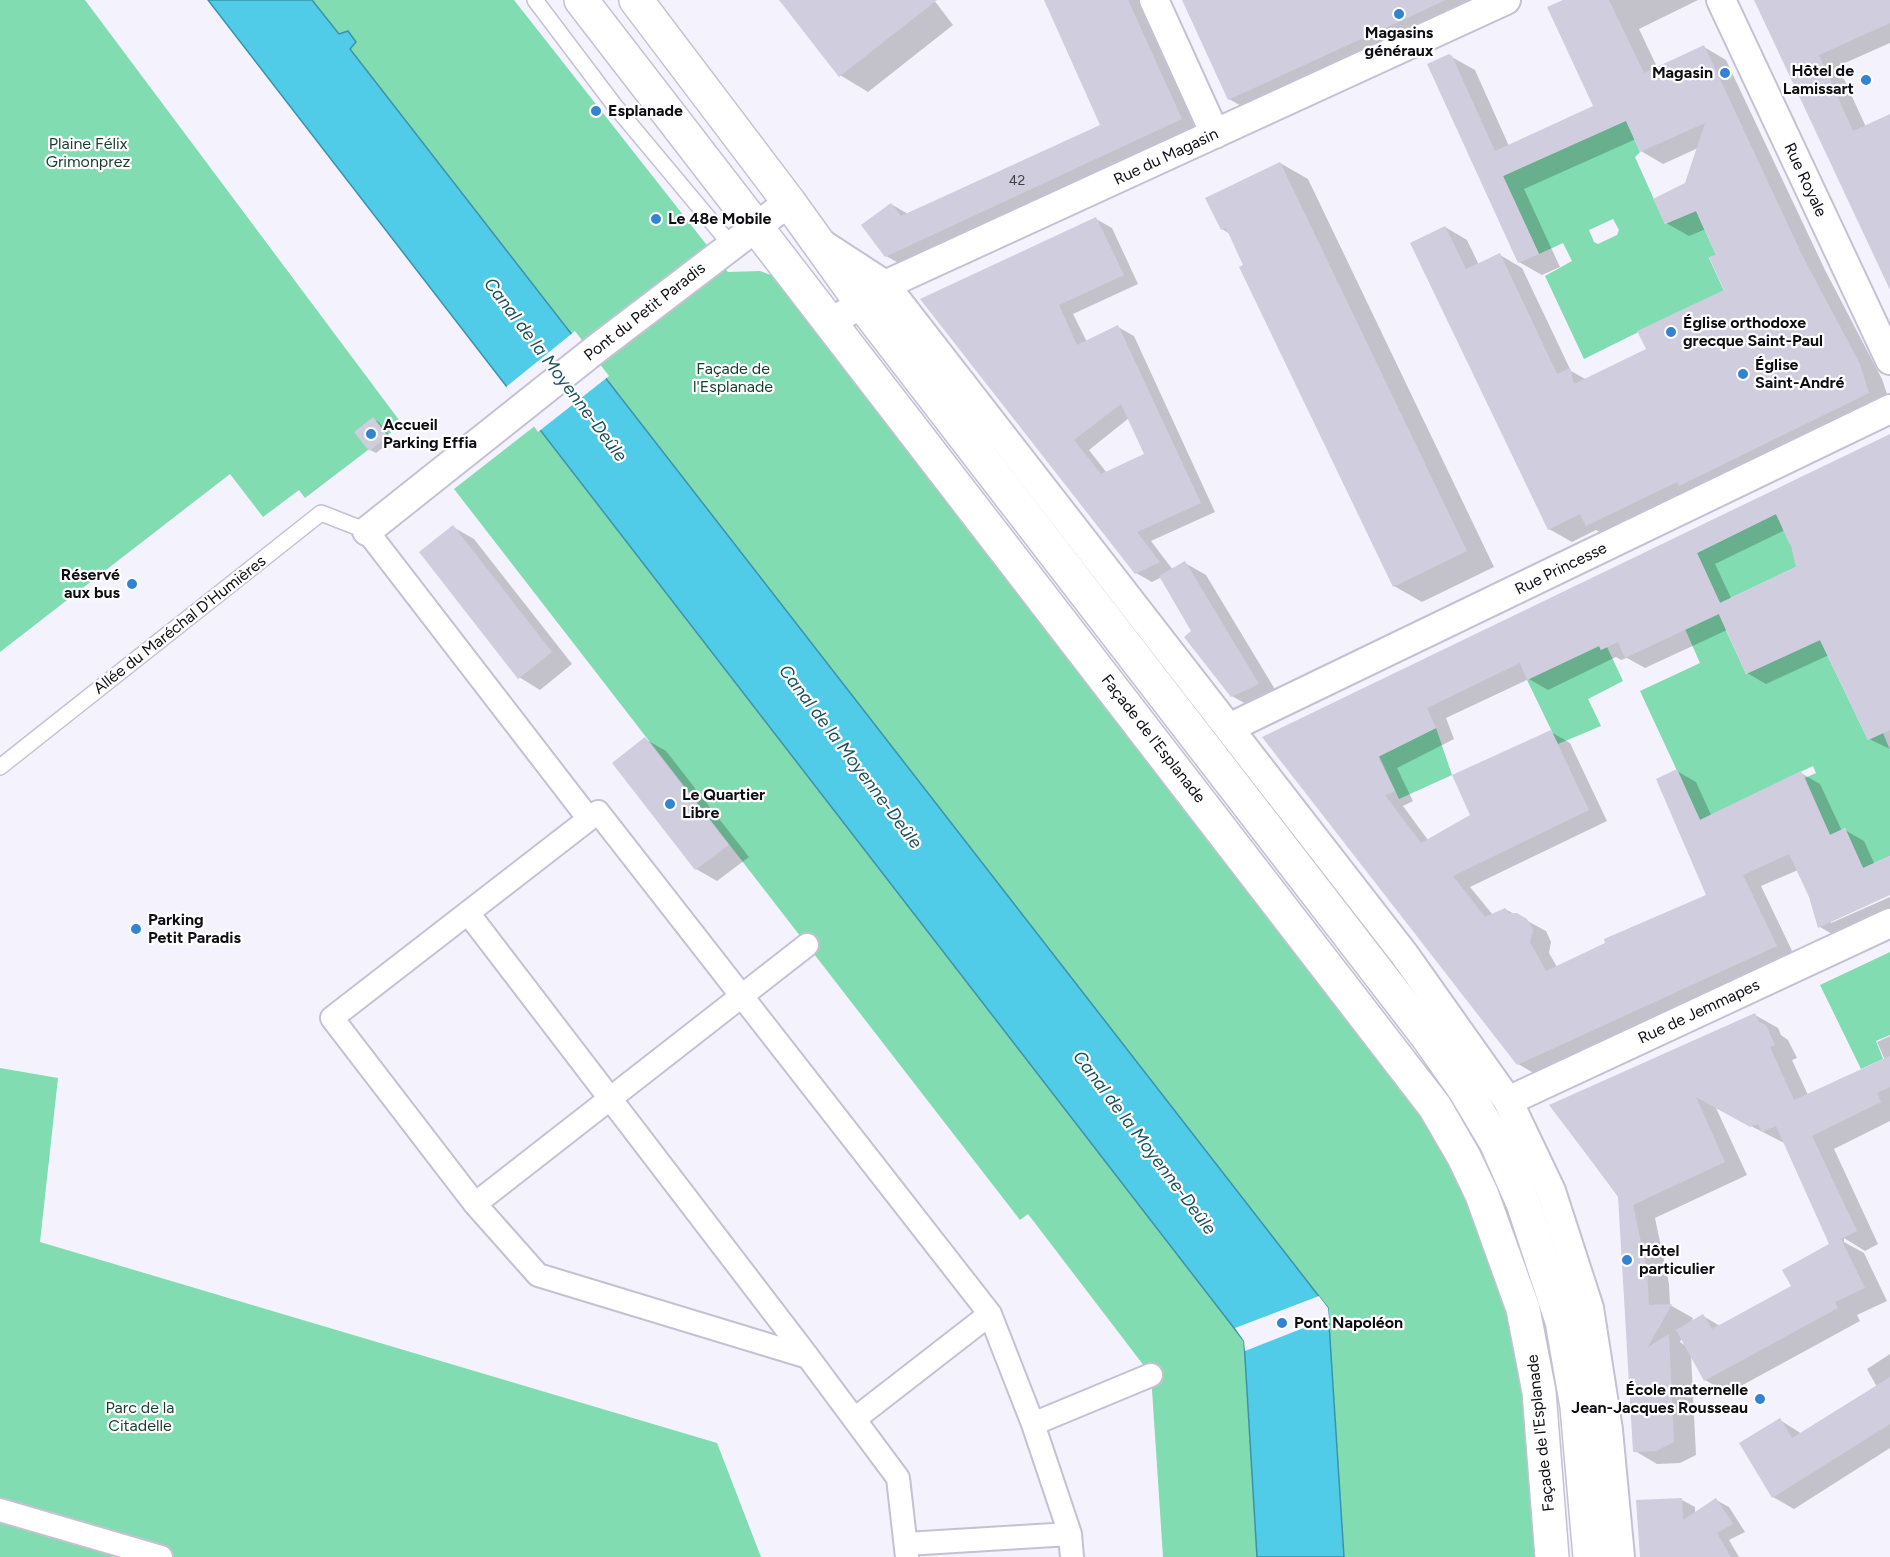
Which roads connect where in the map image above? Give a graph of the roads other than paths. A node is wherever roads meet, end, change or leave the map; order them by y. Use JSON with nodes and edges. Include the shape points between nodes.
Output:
{"nodes":[{"id":1,"x":535,"y":0,"type":"edge"},
{"id":2,"x":581,"y":0,"type":"edge"},
{"id":3,"x":636,"y":0,"type":"edge"},
{"id":4,"x":1155,"y":0,"type":"edge"},
{"id":5,"x":1506,"y":0,"type":"edge"},
{"id":6,"x":1721,"y":0,"type":"edge"},
{"id":7,"x":1215,"y":134,"type":"junction"},
{"id":8,"x":789,"y":202,"type":"junction"},
{"id":9,"x":743,"y":236,"type":"junction"},
{"id":10,"x":873,"y":293,"type":"junction"},
{"id":11,"x":831,"y":324,"type":"junction"},
{"id":12,"x":1890,"y":360,"type":"edge"},
{"id":13,"x":1890,"y":409,"type":"edge"},
{"id":14,"x":367,"y":531,"type":"junction"},
{"id":15,"x":1231,"y":728,"type":"junction"},
{"id":16,"x":0,"y":767,"type":"edge"},
{"id":17,"x":590,"y":819,"type":"junction"},
{"id":18,"x":468,"y":913,"type":"junction"},
{"id":19,"x":1890,"y":923,"type":"edge"},
{"id":20,"x":807,"y":945,"type":"dead end"},
{"id":21,"x":742,"y":997,"type":"junction"},
{"id":22,"x":610,"y":1099,"type":"junction"},
{"id":23,"x":1509,"y":1101,"type":"junction"},
{"id":24,"x":475,"y":1204,"type":"junction"},
{"id":25,"x":990,"y":1314,"type":"junction"},
{"id":26,"x":808,"y":1357,"type":"junction"},
{"id":27,"x":1151,"y":1375,"type":"dead end"},
{"id":28,"x":856,"y":1418,"type":"junction"},
{"id":29,"x":1033,"y":1424,"type":"junction"},
{"id":30,"x":0,"y":1510,"type":"edge"},
{"id":31,"x":1070,"y":1534,"type":"junction"},
{"id":32,"x":907,"y":1551,"type":"edge"},
{"id":33,"x":161,"y":1557,"type":"edge"},
{"id":34,"x":1072,"y":1557,"type":"edge"},
{"id":35,"x":1552,"y":1557,"type":"edge"},
{"id":36,"x":1590,"y":1557,"type":"edge"},
{"id":37,"x":1620,"y":1557,"type":"edge"}],
"edges":[{"from":1,"to":9,"type":"lane","name":"Façade de l'Esplanade","via":[[615,106]]},
{"from":2,"to":9,"type":"main road","name":"Façade de l'Esplanade"},
{"from":3,"to":8,"type":"main road"},
{"from":4,"to":7,"type":"street"},
{"from":5,"to":7,"type":"street","name":"Rue du Magasin"},
{"from":6,"to":12,"type":"street","name":"Rue Royale"},
{"from":7,"to":10,"type":"street","name":"Rue du Magasin"},
{"from":8,"to":9,"type":"street","name":"Pont du Petit Paradis"},
{"from":8,"to":10,"type":"main road","via":[[817,241]]},
{"from":9,"to":11,"type":"main road","name":"Façade de l'Esplanade"},
{"from":9,"to":14,"type":"street","name":"Pont du Petit Paradis"},
{"from":10,"to":11,"type":"street","name":"Rue du Magasin"},
{"from":10,"to":15,"type":"street"},
{"from":10,"to":36,"type":"main road","via":[[1427,1036],[1496,1142],[1542,1255],[1568,1347],[1579,1417]]},
{"from":11,"to":35,"type":"main road","name":"Façade de l'Esplanade","via":[[1383,1038],[1449,1132],[1494,1222],[1523,1310],[1539,1392]]},
{"from":13,"to":15,"type":"street","name":"Rue Princesse"},
{"from":14,"to":16,"type":"lane","name":"Allée du Maréchal D'Humières","via":[[321,513]]},
{"from":14,"to":17,"type":"street"},
{"from":15,"to":23,"type":"street","via":[[1404,954]]},
{"from":17,"to":18,"type":"street"},
{"from":17,"to":21,"type":"street","via":[[598,812]]},
{"from":18,"to":22,"type":"street"},
{"from":18,"to":24,"type":"street","via":[[332,1018]]},
{"from":19,"to":23,"type":"street","name":"Rue de Jemmapes"},
{"from":20,"to":21,"type":"street"},
{"from":21,"to":22,"type":"street"},
{"from":21,"to":25,"type":"street"},
{"from":22,"to":24,"type":"street"},
{"from":22,"to":26,"type":"street"},
{"from":23,"to":37,"type":"street","via":[[1551,1191],[1589,1308],[1608,1430]]},
{"from":24,"to":26,"type":"street","via":[[538,1275]]},
{"from":25,"to":28,"type":"street"},
{"from":25,"to":29,"type":"street"},
{"from":26,"to":28,"type":"street"},
{"from":27,"to":29,"type":"street"},
{"from":28,"to":32,"type":"street","via":[[898,1478]]},
{"from":29,"to":31,"type":"street"},
{"from":30,"to":33,"type":"street"},
{"from":31,"to":32,"type":"street"},
{"from":31,"to":34,"type":"street"}]}
